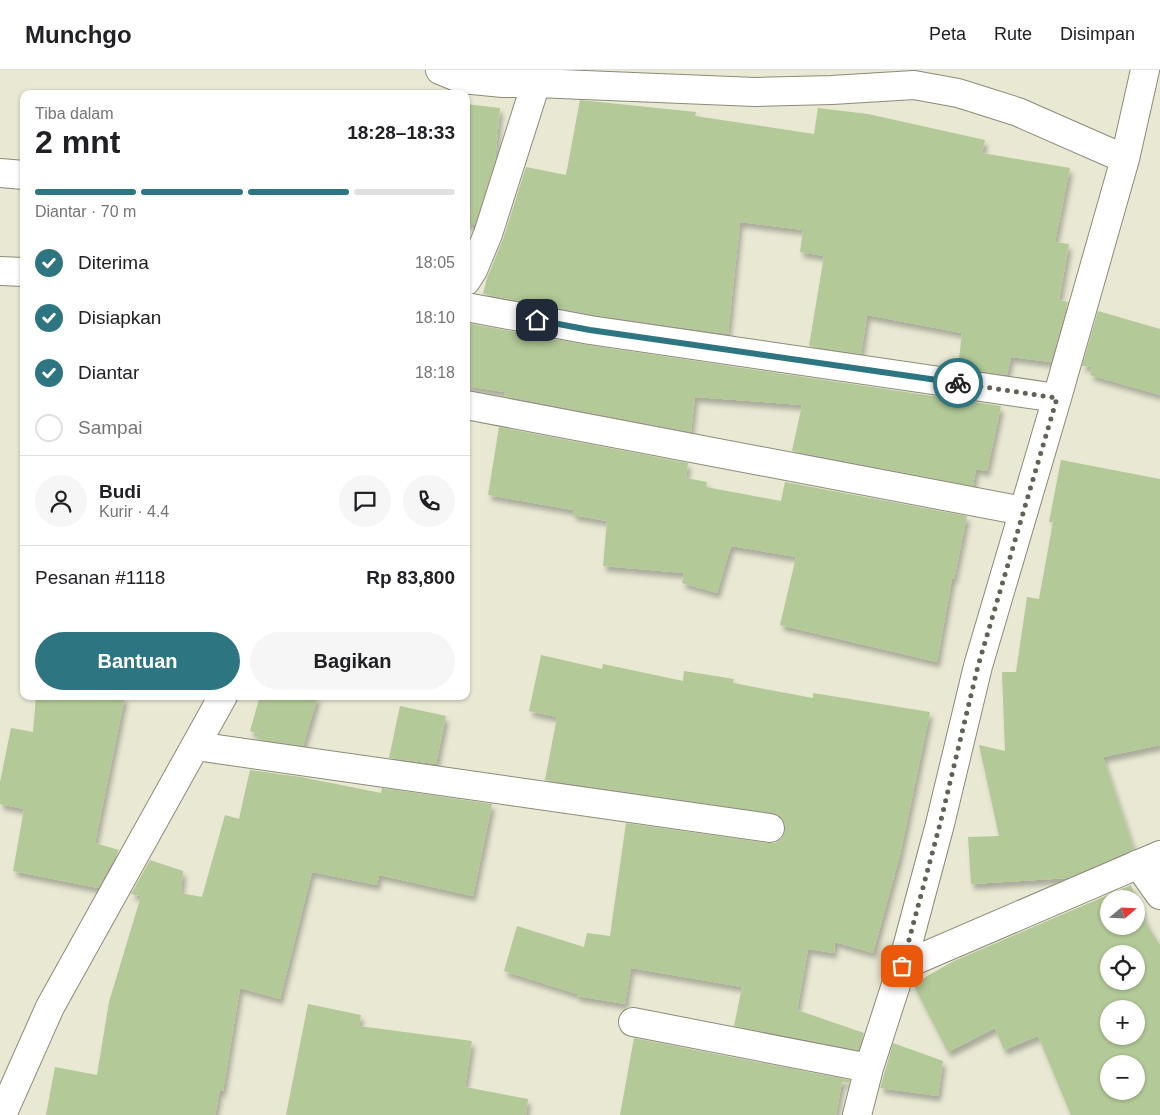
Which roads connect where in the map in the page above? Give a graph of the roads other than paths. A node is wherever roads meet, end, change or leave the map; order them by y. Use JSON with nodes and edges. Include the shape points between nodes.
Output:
{"nodes":[{"id":1,"x":440,"y":70,"type":"edge"},
{"id":2,"x":1145,"y":70,"type":"edge"},
{"id":3,"x":748,"y":81,"type":"edge"},
{"id":4,"x":536,"y":83,"type":"junction"},
{"id":5,"x":1125,"y":158,"type":"junction"},
{"id":6,"x":0,"y":173,"type":"edge"},
{"id":7,"x":20,"y":175,"type":"edge"},
{"id":8,"x":477,"y":233,"type":"edge"},
{"id":9,"x":0,"y":271,"type":"edge"},
{"id":10,"x":20,"y":272,"type":"edge"},
{"id":11,"x":470,"y":275,"type":"edge"},
{"id":12,"x":470,"y":308,"type":"edge"},
{"id":13,"x":1057,"y":398,"type":"junction"},
{"id":14,"x":470,"y":406,"type":"edge"},
{"id":15,"x":1022,"y":511,"type":"junction"},
{"id":16,"x":221,"y":700,"type":"edge"},
{"id":17,"x":196,"y":746,"type":"junction"},
{"id":18,"x":770,"y":828,"type":"dead end"},
{"id":19,"x":1149,"y":860,"type":"edge"},
{"id":20,"x":1160,"y":895,"type":"edge"},
{"id":21,"x":902,"y":966,"type":"junction"},
{"id":22,"x":633,"y":1022,"type":"dead end"},
{"id":23,"x":869,"y":1068,"type":"junction"},
{"id":24,"x":2,"y":1115,"type":"edge"},
{"id":25,"x":857,"y":1115,"type":"edge"}],
"edges":[{"from":1,"to":4,"type":"street","via":[[462,79]]},
{"from":2,"to":5,"type":"street"},
{"from":3,"to":4,"type":"street"},
{"from":3,"to":5,"type":"street","via":[[832,90],[914,85],[950,92],[1018,112]]},
{"from":4,"to":8,"type":"street"},
{"from":5,"to":13,"type":"street"},
{"from":6,"to":7,"type":"street"},
{"from":8,"to":11,"type":"street"},
{"from":9,"to":10,"type":"street"},
{"from":12,"to":13,"type":"street","via":[[590,330]]},
{"from":13,"to":15,"type":"street"},
{"from":14,"to":15,"type":"street"},
{"from":15,"to":21,"type":"street","via":[[978,666]]},
{"from":16,"to":17,"type":"street"},
{"from":17,"to":18,"type":"street"},
{"from":17,"to":24,"type":"street","via":[[50,1007]]},
{"from":19,"to":20,"type":"street"},
{"from":19,"to":21,"type":"street"},
{"from":21,"to":23,"type":"street"},
{"from":22,"to":23,"type":"street"},
{"from":23,"to":25,"type":"street"}]}
